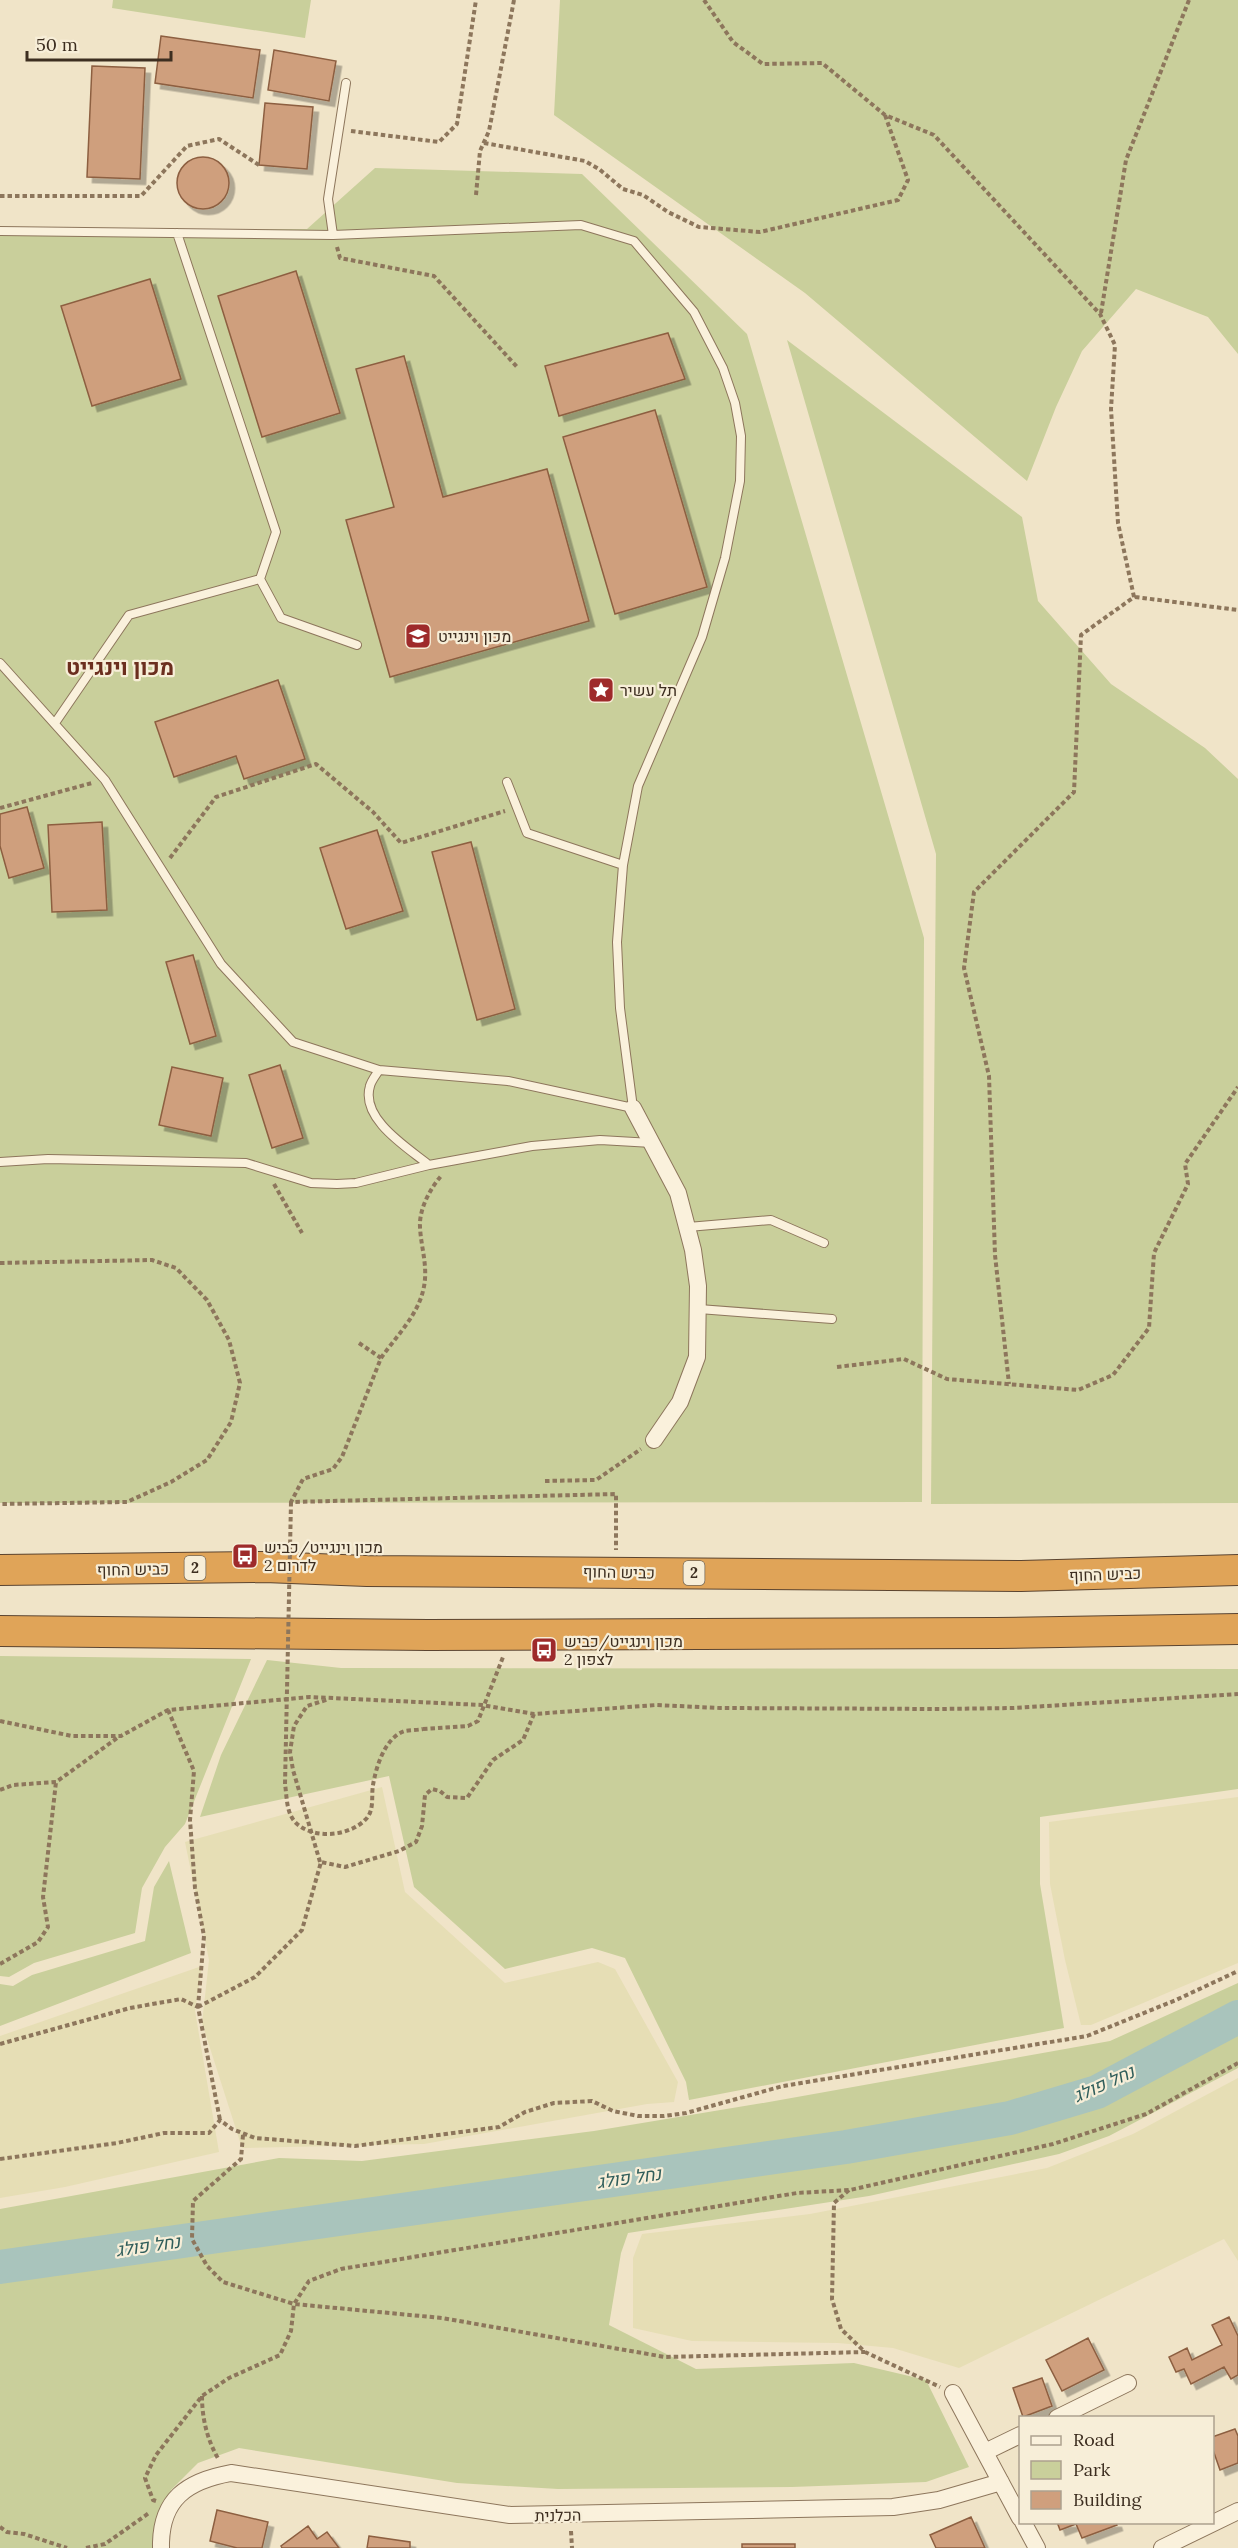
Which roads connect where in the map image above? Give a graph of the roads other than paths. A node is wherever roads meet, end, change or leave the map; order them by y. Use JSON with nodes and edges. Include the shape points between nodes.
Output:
{"nodes":[{"id":1,"x":346,"y":83,"type":"dead end"},
{"id":2,"x":0,"y":231,"type":"edge"},
{"id":3,"x":177,"y":233,"type":"junction"},
{"id":4,"x":333,"y":235,"type":"junction"},
{"id":5,"x":260,"y":579,"type":"junction"},
{"id":6,"x":357,"y":645,"type":"dead end"},
{"id":7,"x":0,"y":663,"type":"edge"},
{"id":8,"x":55,"y":723,"type":"junction"},
{"id":9,"x":507,"y":782,"type":"dead end"},
{"id":10,"x":623,"y":865,"type":"junction"},
{"id":11,"x":379,"y":1070,"type":"junction"},
{"id":12,"x":633,"y":1108,"type":"junction"},
{"id":13,"x":653,"y":1143,"type":"junction"},
{"id":14,"x":0,"y":1162,"type":"edge"},
{"id":15,"x":429,"y":1166,"type":"junction"},
{"id":16,"x":687,"y":1227,"type":"junction"},
{"id":17,"x":824,"y":1243,"type":"dead end"},
{"id":18,"x":699,"y":1309,"type":"junction"},
{"id":19,"x":832,"y":1319,"type":"dead end"},
{"id":20,"x":654,"y":1440,"type":"road end"},
{"id":21,"x":0,"y":1570,"type":"edge"},
{"id":22,"x":1238,"y":1570,"type":"edge"},
{"id":23,"x":1238,"y":1629,"type":"edge"},
{"id":24,"x":0,"y":1631,"type":"edge"},
{"id":25,"x":1128,"y":2383,"type":"dead end"},
{"id":26,"x":953,"y":2393,"type":"road end"},
{"id":27,"x":1061,"y":2416,"type":"edge"},
{"id":28,"x":1019,"y":2435,"type":"edge"},
{"id":29,"x":985,"y":2452,"type":"junction"},
{"id":30,"x":1001,"y":2482,"type":"junction"},
{"id":31,"x":1238,"y":2511,"type":"edge"},
{"id":32,"x":1019,"y":2516,"type":"edge"},
{"id":33,"x":1214,"y":2523,"type":"edge"},
{"id":34,"x":1024,"y":2524,"type":"edge"},
{"id":35,"x":1211,"y":2524,"type":"edge"},
{"id":36,"x":161,"y":2548,"type":"edge"},
{"id":37,"x":1036,"y":2548,"type":"edge"},
{"id":38,"x":1162,"y":2548,"type":"edge"}],
"edges":[{"from":1,"to":4,"type":"lane","via":[[328,199]]},
{"from":2,"to":3,"type":"lane"},
{"from":3,"to":4,"type":"lane"},
{"from":3,"to":5,"type":"lane","via":[[276,532]]},
{"from":4,"to":10,"type":"lane","via":[[581,225],[634,241],[694,312],[723,368],[741,436],[741,481],[725,558],[702,637],[638,786]]},
{"from":5,"to":6,"type":"lane","via":[[281,618]]},
{"from":5,"to":8,"type":"lane","via":[[129,615]]},
{"from":7,"to":8,"type":"lane"},
{"from":8,"to":11,"type":"lane","via":[[105,780],[221,964],[293,1042]]},
{"from":9,"to":10,"type":"lane","via":[[527,833]]},
{"from":10,"to":12,"type":"lane","via":[[617,942],[620,1008]]},
{"from":11,"to":12,"type":"lane","via":[[508,1081]]},
{"from":11,"to":15,"type":"lane","via":[[369,1087],[371,1109],[379,1123]]},
{"from":12,"to":13,"type":"street"},
{"from":13,"to":15,"type":"lane","via":[[600,1140],[532,1146]]},
{"from":13,"to":16,"type":"street","via":[[678,1193]]},
{"from":14,"to":15,"type":"lane","via":[[246,1162],[311,1183],[337,1184]]},
{"from":16,"to":17,"type":"lane","via":[[771,1220]]},
{"from":16,"to":18,"type":"street"},
{"from":18,"to":19,"type":"lane"},
{"from":18,"to":20,"type":"street","via":[[697,1357],[680,1402]]},
{"from":21,"to":22,"type":"highway","name":"כביש החוף","number":"2","via":[[265,1567],[1021,1576]]},
{"from":23,"to":24,"type":"highway","via":[[513,1635]]},
{"from":25,"to":27,"type":"street"},
{"from":26,"to":29,"type":"street"},
{"from":28,"to":29,"type":"street"},
{"from":29,"to":30,"type":"street"},
{"from":30,"to":32,"type":"street"},
{"from":30,"to":36,"type":"street","name":"הכלנית","via":[[939,2500],[893,2507],[521,2515],[475,2512],[231,2473],[196,2484],[178,2495],[169,2505]]},
{"from":31,"to":33,"type":"street"},
{"from":34,"to":37,"type":"street"},
{"from":35,"to":38,"type":"street"}]}
